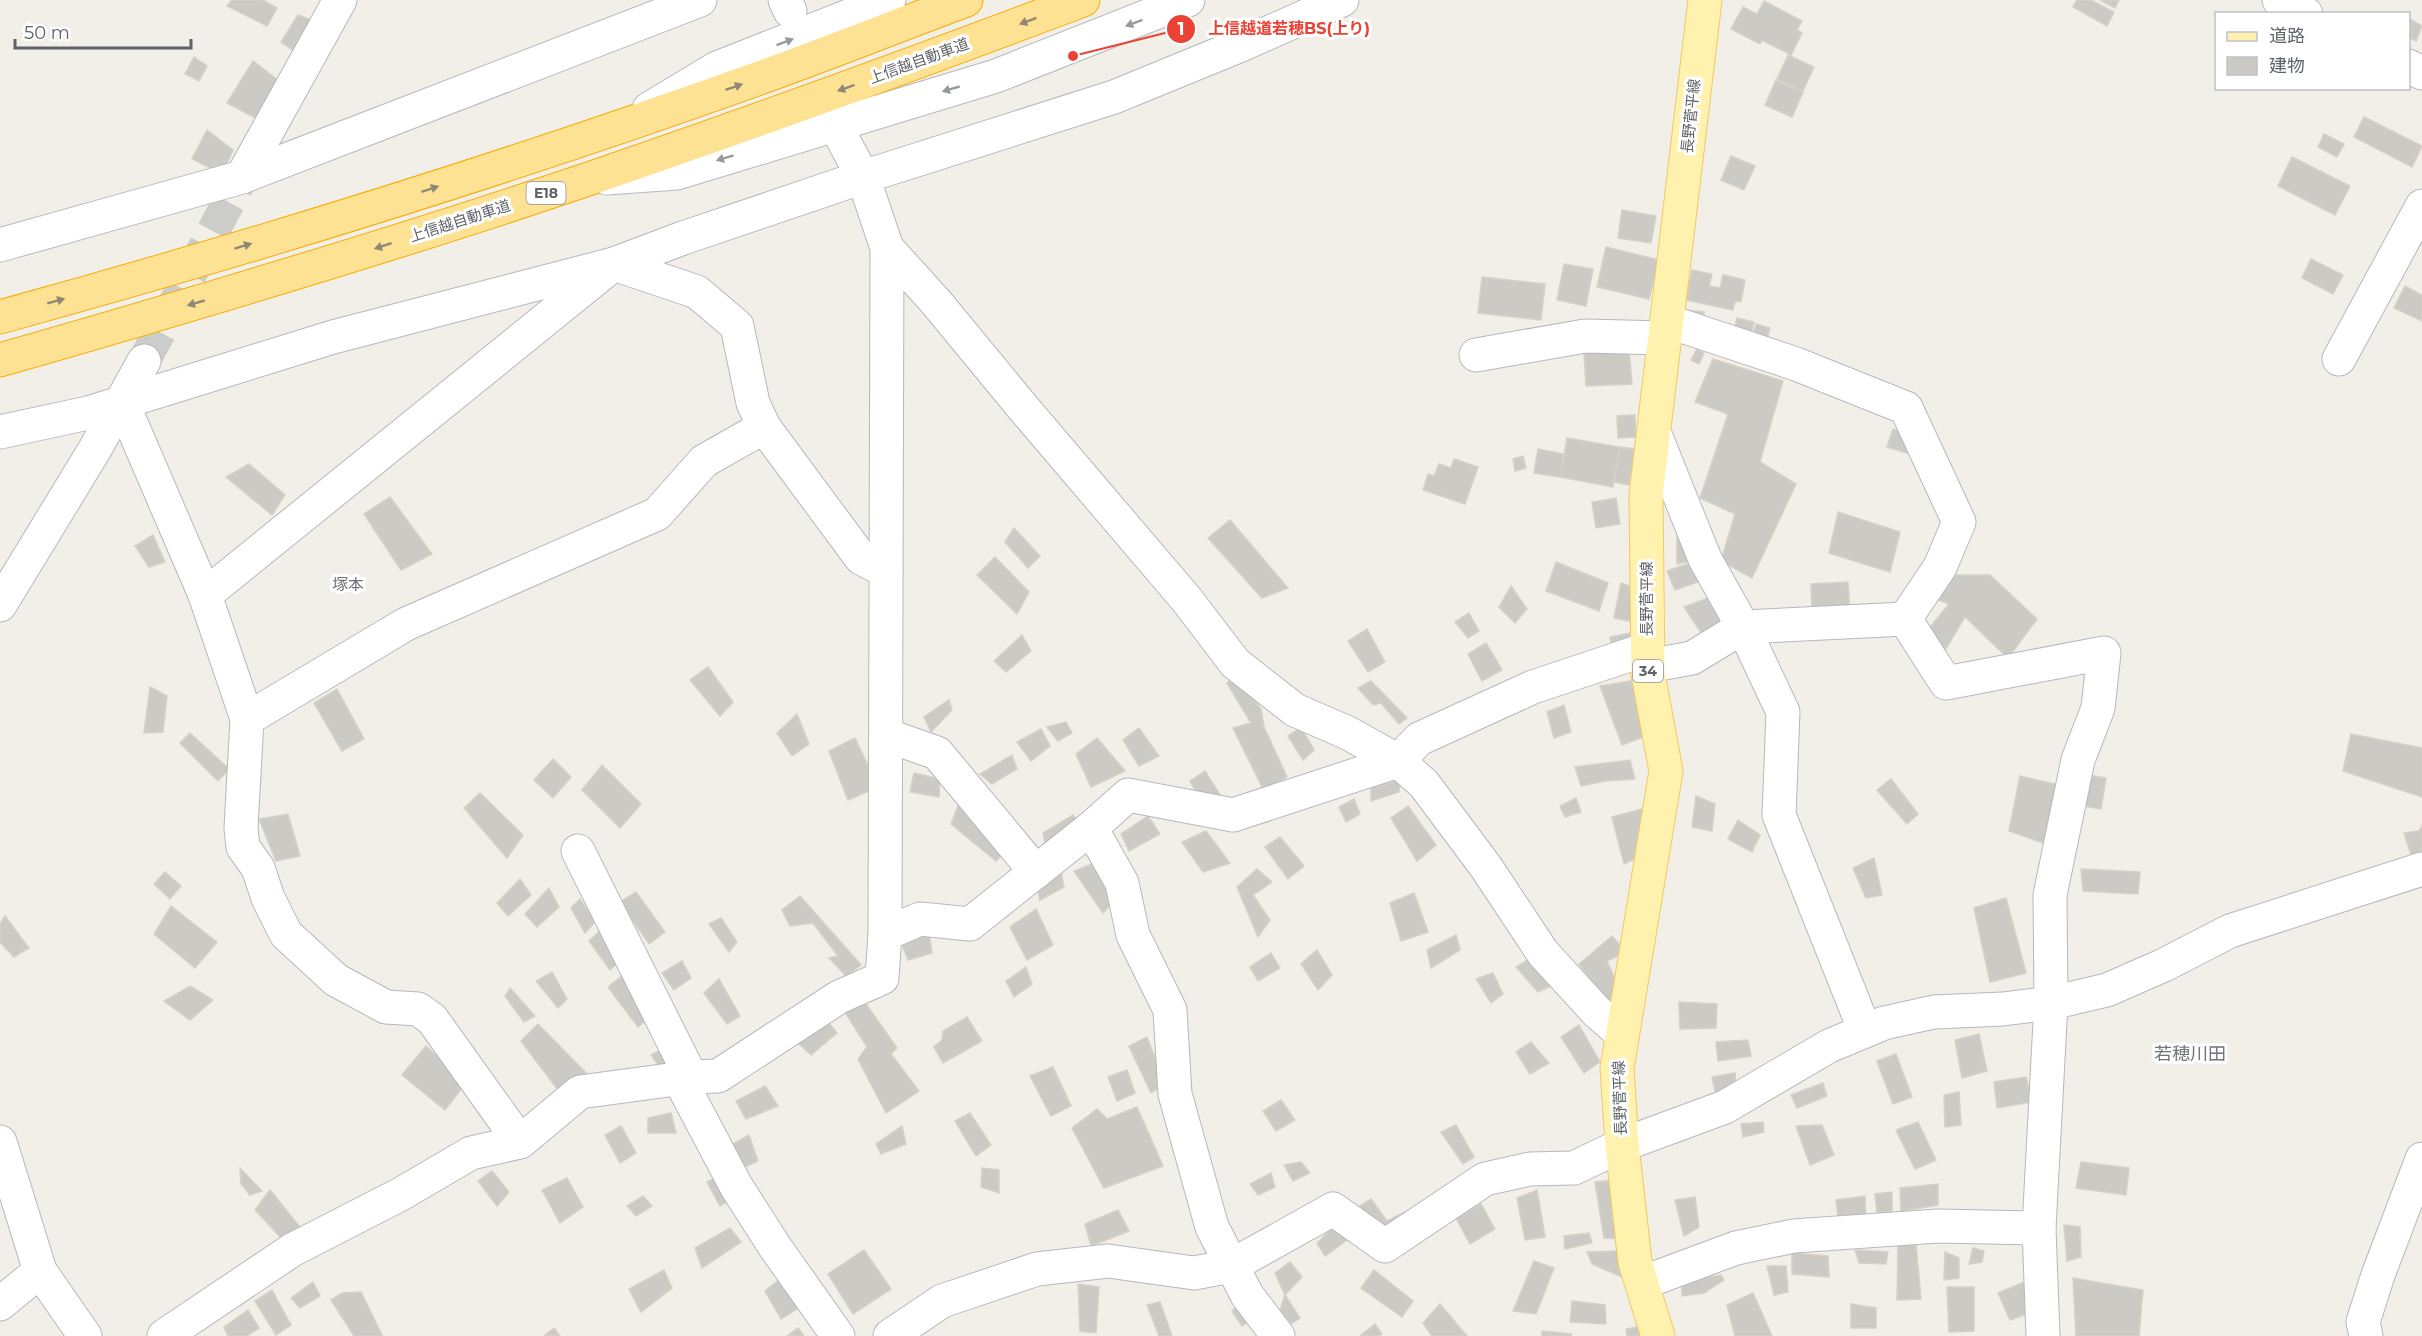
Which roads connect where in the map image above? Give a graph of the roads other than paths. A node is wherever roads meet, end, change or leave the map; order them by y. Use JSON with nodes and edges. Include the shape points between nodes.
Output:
{"nodes":[{"id":1,"x":340,"y":0,"type":"edge"},
{"id":2,"x":700,"y":0,"type":"edge"},
{"id":3,"x":889,"y":0,"type":"edge"},
{"id":4,"x":966,"y":0,"type":"edge"},
{"id":5,"x":1083,"y":0,"type":"edge"},
{"id":6,"x":1188,"y":0,"type":"edge"},
{"id":7,"x":1342,"y":0,"type":"edge"},
{"id":8,"x":1705,"y":0,"type":"edge"},
{"id":9,"x":2279,"y":0,"type":"edge"},
{"id":10,"x":2302,"y":12,"type":"edge"},
{"id":11,"x":622,"y":126,"type":"junction"},
{"id":12,"x":841,"y":136,"type":"dead end"},
{"id":13,"x":242,"y":177,"type":"junction"},
{"id":14,"x":863,"y":177,"type":"junction"},
{"id":15,"x":588,"y":179,"type":"junction"},
{"id":16,"x":2422,"y":206,"type":"edge"},
{"id":17,"x":0,"y":245,"type":"edge"},
{"id":18,"x":887,"y":248,"type":"junction"},
{"id":19,"x":614,"y":264,"type":"junction"},
{"id":20,"x":0,"y":317,"type":"edge"},
{"id":21,"x":1666,"y":329,"type":"junction"},
{"id":22,"x":1476,"y":355,"type":"dead end"},
{"id":23,"x":2339,"y":359,"type":"dead end"},
{"id":24,"x":0,"y":360,"type":"edge"},
{"id":25,"x":144,"y":361,"type":"tunnel mouth"},
{"id":26,"x":122,"y":402,"type":"junction"},
{"id":27,"x":764,"y":427,"type":"junction"},
{"id":28,"x":0,"y":432,"type":"edge"},
{"id":29,"x":1654,"y":432,"type":"junction"},
{"id":30,"x":886,"y":571,"type":"junction"},
{"id":31,"x":205,"y":595,"type":"junction"},
{"id":32,"x":0,"y":605,"type":"edge"},
{"id":33,"x":1905,"y":619,"type":"junction"},
{"id":34,"x":1743,"y":627,"type":"junction"},
{"id":35,"x":1648,"y":658,"type":"junction"},
{"id":36,"x":246,"y":719,"type":"junction"},
{"id":37,"x":886,"y":735,"type":"junction"},
{"id":38,"x":1398,"y":761,"type":"junction"},
{"id":39,"x":1091,"y":828,"type":"junction"},
{"id":40,"x":578,"y":851,"type":"dead end"},
{"id":41,"x":2422,"y":868,"type":"edge"},
{"id":42,"x":1036,"y":872,"type":"junction"},
{"id":43,"x":885,"y":934,"type":"junction"},
{"id":44,"x":2050,"y":1003,"type":"junction"},
{"id":45,"x":1865,"y":1031,"type":"junction"},
{"id":46,"x":1622,"y":1033,"type":"junction"},
{"id":47,"x":686,"y":1079,"type":"junction"},
{"id":48,"x":0,"y":1142,"type":"edge"},
{"id":49,"x":520,"y":1142,"type":"junction"},
{"id":50,"x":1622,"y":1145,"type":"junction"},
{"id":51,"x":2422,"y":1159,"type":"edge"},
{"id":52,"x":2039,"y":1228,"type":"junction"},
{"id":53,"x":1231,"y":1266,"type":"junction"},
{"id":54,"x":40,"y":1271,"type":"junction"},
{"id":55,"x":1642,"y":1283,"type":"junction"},
{"id":56,"x":0,"y":1304,"type":"edge"},
{"id":57,"x":86,"y":1336,"type":"edge"},
{"id":58,"x":164,"y":1336,"type":"edge"},
{"id":59,"x":838,"y":1336,"type":"edge"},
{"id":60,"x":890,"y":1336,"type":"edge"},
{"id":61,"x":1278,"y":1336,"type":"edge"},
{"id":62,"x":1658,"y":1336,"type":"edge"},
{"id":63,"x":2043,"y":1336,"type":"edge"},
{"id":64,"x":2366,"y":1336,"type":"edge"}],
"edges":[{"from":1,"to":13,"type":"street"},
{"from":2,"to":13,"type":"street"},
{"from":11,"to":3,"type":"street","one_way":true,"via":[[717,68]]},
{"from":11,"to":4,"type":"highway","one_way":true},
{"from":5,"to":15,"type":"highway","name":"上信越自動車道","number":"E18","one_way":true},
{"from":6,"to":15,"type":"street","one_way":true,"via":[[996,76],[677,173]]},
{"from":7,"to":14,"type":"street","via":[[1114,97]]},
{"from":8,"to":21,"type":"main road","name":"長野菅平線","number":"34"},
{"from":9,"to":10,"type":"street"},
{"from":20,"to":11,"type":"highway","one_way":true,"via":[[257,242]]},
{"from":12,"to":14,"type":"street"},
{"from":13,"to":17,"type":"street"},
{"from":14,"to":18,"type":"street"},
{"from":14,"to":19,"type":"street"},
{"from":15,"to":24,"type":"highway","name":"上信越自動車道","number":"E18","one_way":true,"via":[[253,287]]},
{"from":16,"to":23,"type":"street"},
{"from":18,"to":30,"type":"street"},
{"from":18,"to":38,"type":"street","via":[[1187,600],[1235,663],[1295,710]]},
{"from":19,"to":26,"type":"street","via":[[333,337]]},
{"from":19,"to":27,"type":"street","via":[[697,292],[737,326],[753,403]]},
{"from":19,"to":31,"type":"street"},
{"from":21,"to":22,"type":"street","via":[[1585,336]]},
{"from":21,"to":29,"type":"main road","name":"長野菅平線","number":"34"},
{"from":21,"to":33,"type":"street","via":[[1796,364],[1906,408],[1959,522],[1940,567]]},
{"from":25,"to":26,"type":"street"},
{"from":26,"to":28,"type":"street"},
{"from":26,"to":31,"type":"street"},
{"from":26,"to":32,"type":"street"},
{"from":27,"to":30,"type":"street","via":[[861,558]]},
{"from":27,"to":36,"type":"street","via":[[704,461],[657,514],[406,624]]},
{"from":29,"to":34,"type":"street","via":[[1705,559]]},
{"from":29,"to":35,"type":"main road","name":"長野菅平線","number":"34","via":[[1646,495]]},
{"from":30,"to":37,"type":"street"},
{"from":31,"to":36,"type":"street"},
{"from":33,"to":34,"type":"street"},
{"from":33,"to":44,"type":"street","via":[[1946,682],[2104,653],[2098,708],[2078,760],[2050,895]]},
{"from":34,"to":35,"type":"street","via":[[1692,658]]},
{"from":34,"to":45,"type":"street","via":[[1783,712],[1779,815]]},
{"from":35,"to":38,"type":"street","via":[[1533,687],[1419,739]]},
{"from":35,"to":46,"type":"main road","name":"長野菅平線","number":"34","via":[[1666,771]]},
{"from":36,"to":49,"type":"street","via":[[243,847],[258,868],[286,934],[336,980],[386,1007],[418,1008],[432,1019]]},
{"from":37,"to":42,"type":"street","via":[[937,753]]},
{"from":37,"to":43,"type":"street"},
{"from":38,"to":39,"type":"street","via":[[1233,814],[1128,795]]},
{"from":38,"to":46,"type":"street","via":[[1424,784],[1459,830],[1543,953],[1596,1011]]},
{"from":39,"to":42,"type":"street"},
{"from":39,"to":53,"type":"street","via":[[1122,883],[1133,935],[1170,1010],[1174,1094],[1212,1227]]},
{"from":40,"to":47,"type":"street"},
{"from":41,"to":44,"type":"street","via":[[2230,931],[2107,990]]},
{"from":42,"to":43,"type":"street","via":[[970,924],[920,919]]},
{"from":43,"to":47,"type":"street","via":[[882,978],[839,997],[718,1077]]},
{"from":44,"to":45,"type":"street","via":[[1934,1012]]},
{"from":44,"to":52,"type":"street"},
{"from":45,"to":50,"type":"street","via":[[1829,1046],[1725,1107]]},
{"from":46,"to":50,"type":"main road","name":"長野菅平線","number":"34","via":[[1617,1068]]},
{"from":47,"to":49,"type":"street","via":[[580,1092]]},
{"from":47,"to":59,"type":"street","via":[[736,1186]]},
{"from":48,"to":54,"type":"street"},
{"from":49,"to":58,"type":"street","via":[[471,1153],[292,1250]]},
{"from":50,"to":53,"type":"street","via":[[1574,1168],[1530,1169],[1485,1179],[1385,1246],[1333,1209]]},
{"from":50,"to":55,"type":"main road","name":"長野菅平線","number":"34","via":[[1635,1262]]},
{"from":51,"to":64,"type":"street","via":[[2363,1322]]},
{"from":52,"to":55,"type":"street","via":[[1938,1226],[1794,1236],[1736,1248]]},
{"from":52,"to":63,"type":"street"},
{"from":53,"to":60,"type":"street","via":[[1194,1273],[1108,1261],[1037,1269],[942,1301]]},
{"from":53,"to":61,"type":"street"},
{"from":54,"to":56,"type":"street"},
{"from":54,"to":57,"type":"street"},
{"from":55,"to":62,"type":"main road","name":"長野菅平線","number":"34"}]}
